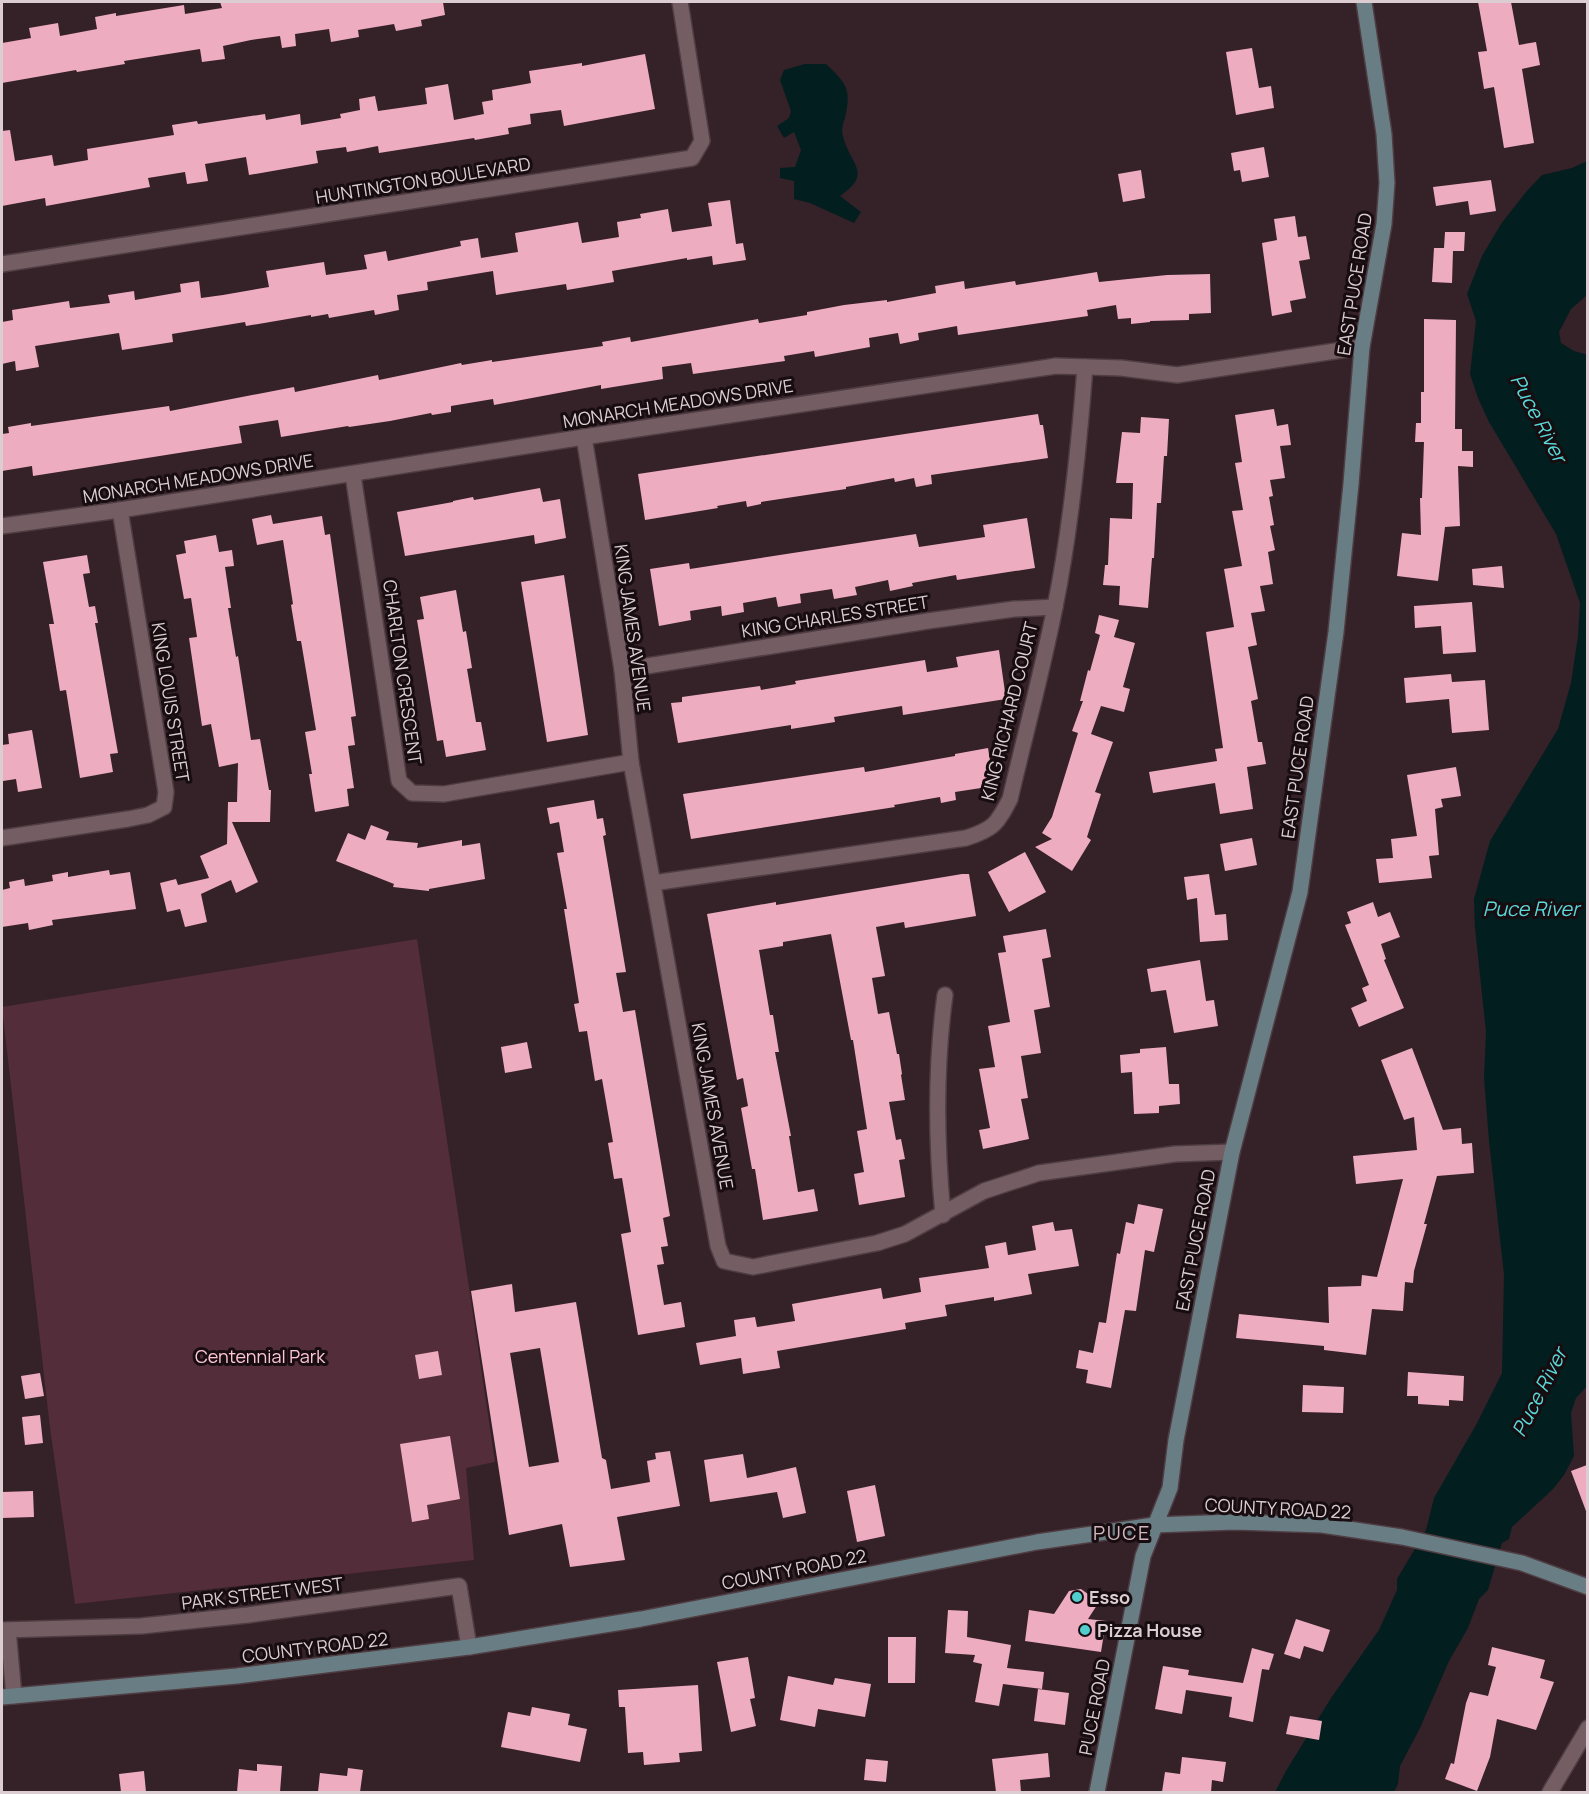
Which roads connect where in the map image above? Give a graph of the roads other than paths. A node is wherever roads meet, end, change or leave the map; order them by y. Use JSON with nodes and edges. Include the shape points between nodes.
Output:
{"nodes":[{"id":1,"x":680,"y":2,"type":"edge"},
{"id":2,"x":1364,"y":2,"type":"edge"},
{"id":3,"x":2,"y":264,"type":"edge"},
{"id":4,"x":1362,"y":347,"type":"junction"},
{"id":5,"x":1085,"y":367,"type":"junction"},
{"id":6,"x":584,"y":437,"type":"junction"},
{"id":7,"x":353,"y":475,"type":"junction"},
{"id":8,"x":120,"y":510,"type":"junction"},
{"id":9,"x":2,"y":526,"type":"edge"},
{"id":10,"x":1055,"y":607,"type":"junction"},
{"id":11,"x":622,"y":670,"type":"junction"},
{"id":12,"x":631,"y":762,"type":"junction"},
{"id":13,"x":2,"y":838,"type":"edge"},
{"id":14,"x":653,"y":883,"type":"junction"},
{"id":15,"x":945,"y":995,"type":"dead end"},
{"id":16,"x":1232,"y":1152,"type":"junction"},
{"id":17,"x":943,"y":1215,"type":"junction"},
{"id":18,"x":1154,"y":1525,"type":"junction"},
{"id":19,"x":1587,"y":1587,"type":"edge"},
{"id":20,"x":5,"y":1630,"type":"edge"},
{"id":21,"x":469,"y":1647,"type":"junction"},
{"id":22,"x":8,"y":1696,"type":"edge"},
{"id":23,"x":1587,"y":1728,"type":"edge"},
{"id":24,"x":1097,"y":1792,"type":"edge"},
{"id":25,"x":1550,"y":1792,"type":"edge"}],
"edges":[{"from":1,"to":3,"type":"street","name":"HUNTINGTON BOULEVARD","via":[[702,141],[692,158]]},
{"from":2,"to":4,"type":"main road","name":"EAST PUCE ROAD","via":[[1384,134],[1387,183],[1384,224]]},
{"from":4,"to":5,"type":"street","name":"MONARCH MEADOWS DRIVE","via":[[1177,375]]},
{"from":4,"to":16,"type":"main road","name":"EAST PUCE ROAD","via":[[1336,632],[1300,892]]},
{"from":5,"to":6,"type":"street","name":"MONARCH MEADOWS DRIVE","via":[[1056,366]]},
{"from":5,"to":10,"type":"street","name":"KING RICHARD COURT","via":[[1071,511]]},
{"from":6,"to":7,"type":"street","name":"MONARCH MEADOWS DRIVE"},
{"from":6,"to":11,"type":"street","name":"KING JAMES AVENUE"},
{"from":7,"to":8,"type":"street","name":"MONARCH MEADOWS DRIVE"},
{"from":7,"to":12,"type":"street","name":"CHARLTON CRESCENT","via":[[399,781],[412,793],[444,794]]},
{"from":8,"to":9,"type":"street","name":"MONARCH MEADOWS DRIVE"},
{"from":8,"to":13,"type":"street","name":"KING LOUIS STREET","via":[[166,792],[164,807],[128,819]]},
{"from":10,"to":11,"type":"street","name":"KING CHARLES STREET","via":[[928,621]]},
{"from":10,"to":14,"type":"street","name":"KING RICHARD COURT","via":[[1010,799],[998,822],[984,832],[966,838]]},
{"from":11,"to":12,"type":"street","name":"KING JAMES AVENUE"},
{"from":12,"to":14,"type":"street","name":"KING JAMES AVENUE"},
{"from":14,"to":17,"type":"street","name":"KING JAMES AVENUE","via":[[718,1246],[724,1261],[753,1267],[877,1243]]},
{"from":15,"to":17,"type":"street","via":[[940,1032],[938,1152]]},
{"from":16,"to":17,"type":"street","name":"KING JAMES AVENUE","via":[[1175,1154],[1039,1173],[984,1191]]},
{"from":16,"to":18,"type":"main road","name":"EAST PUCE ROAD","via":[[1170,1488]]},
{"from":18,"to":19,"type":"main road","name":"COUNTY ROAD 22","via":[[1234,1522],[1322,1526],[1402,1537],[1522,1563]]},
{"from":18,"to":21,"type":"main road","name":"COUNTY ROAD 22","via":[[1036,1542],[641,1619]]},
{"from":18,"to":24,"type":"main road","name":"PUCE ROAD","via":[[1130,1613]]},
{"from":20,"to":21,"type":"street","name":"PARK STREET WEST","via":[[141,1626],[248,1616],[459,1586]]},
{"from":20,"to":22,"type":"street","name":"PARK STREET WEST"},
{"from":21,"to":22,"type":"main road","name":"COUNTY ROAD 22","via":[[237,1676]]},
{"from":23,"to":25,"type":"street"}]}
